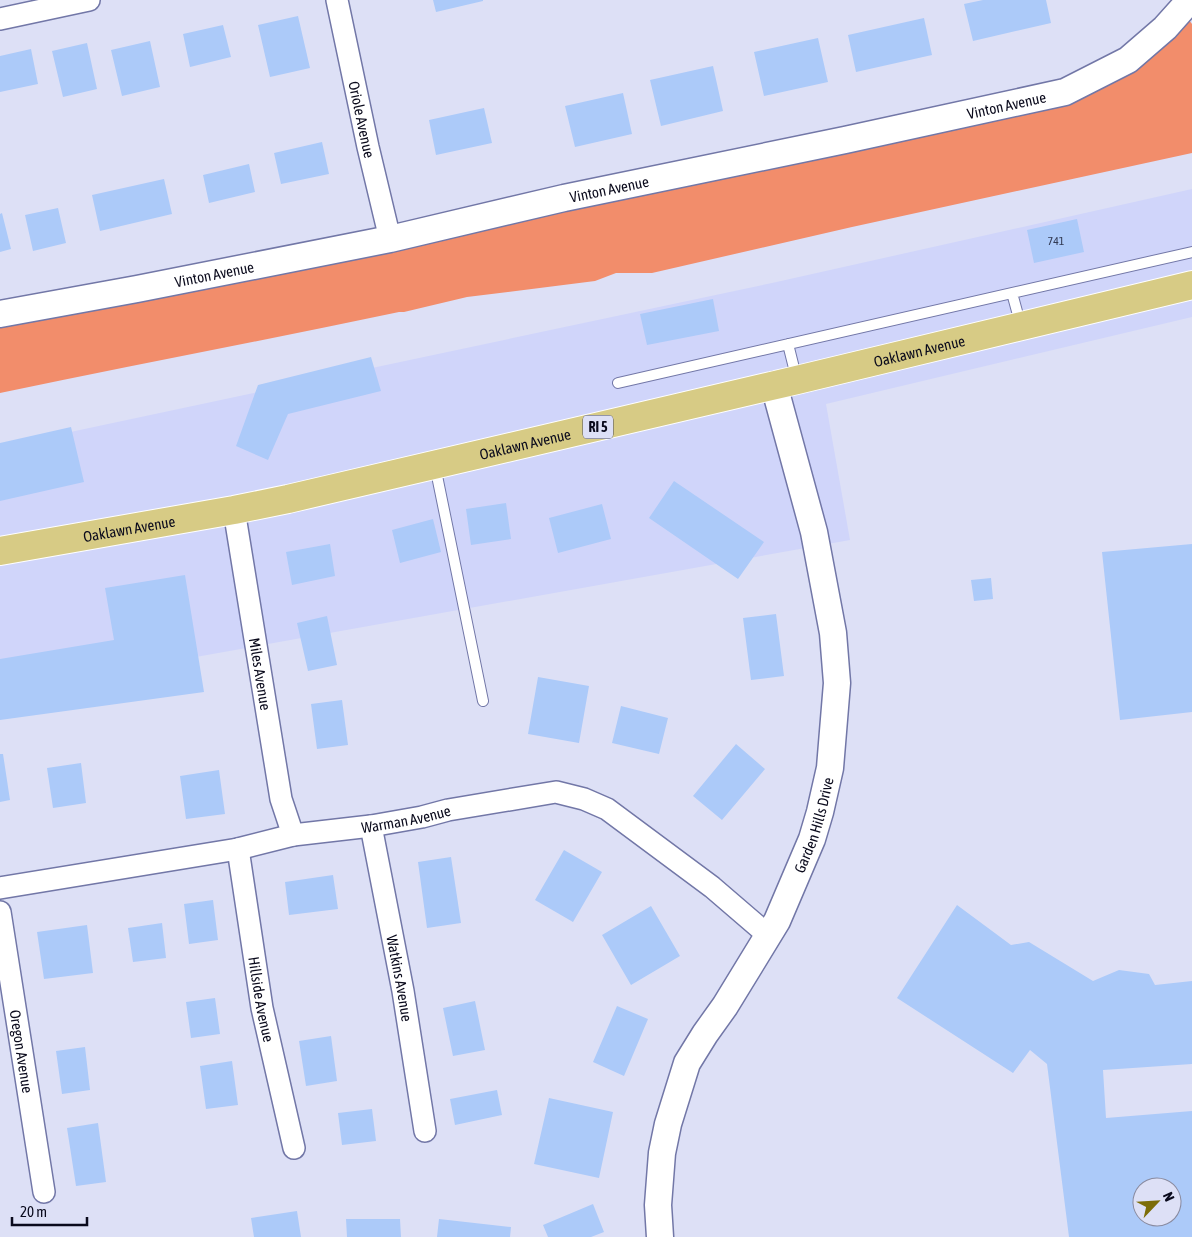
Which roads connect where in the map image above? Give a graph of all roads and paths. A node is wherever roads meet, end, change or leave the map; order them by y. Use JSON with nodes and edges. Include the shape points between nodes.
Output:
{"nodes":[{"id":1,"x":89,"y":0,"type":"edge"},
{"id":2,"x":337,"y":0,"type":"edge"},
{"id":3,"x":1190,"y":0,"type":"edge"},
{"id":4,"x":0,"y":19,"type":"edge"},
{"id":5,"x":390,"y":239,"type":"junction"},
{"id":6,"x":1192,"y":252,"type":"edge"},
{"id":7,"x":1192,"y":285,"type":"edge"},
{"id":8,"x":1012,"y":293,"type":"junction"},
{"id":9,"x":0,"y":314,"type":"edge"},
{"id":10,"x":1021,"y":326,"type":"junction"},
{"id":11,"x":788,"y":344,"type":"junction"},
{"id":12,"x":618,"y":383,"type":"dead end"},
{"id":13,"x":786,"y":383,"type":"junction"},
{"id":14,"x":435,"y":465,"type":"junction"},
{"id":15,"x":234,"y":510,"type":"junction"},
{"id":16,"x":0,"y":551,"type":"edge"},
{"id":17,"x":483,"y":701,"type":"dead end"},
{"id":18,"x":371,"y":826,"type":"junction"},
{"id":19,"x":293,"y":836,"type":"junction"},
{"id":20,"x":238,"y":850,"type":"junction"},
{"id":21,"x":0,"y":888,"type":"edge"},
{"id":22,"x":0,"y":912,"type":"edge"},
{"id":23,"x":769,"y":936,"type":"junction"},
{"id":24,"x":425,"y":1131,"type":"dead end"},
{"id":25,"x":294,"y":1148,"type":"dead end"},
{"id":26,"x":44,"y":1192,"type":"dead end"},
{"id":27,"x":660,"y":1237,"type":"edge"}],
"edges":[{"from":1,"to":4,"type":"street"},
{"from":2,"to":5,"type":"street","name":"Oriole Avenue"},
{"from":3,"to":5,"type":"street","name":"Vinton Avenue","via":[[1165,28],[1128,60],[1065,92],[564,198]]},
{"from":5,"to":9,"type":"street","name":"Vinton Avenue"},
{"from":6,"to":8,"type":"lane"},
{"from":7,"to":10,"type":"main road","name":"Oaklawn Avenue","number":"RI 5"},
{"from":8,"to":10,"type":"lane"},
{"from":8,"to":11,"type":"lane"},
{"from":10,"to":13,"type":"main road","name":"Oaklawn Avenue","number":"RI 5"},
{"from":11,"to":12,"type":"lane"},
{"from":11,"to":13,"type":"lane"},
{"from":13,"to":14,"type":"main road","name":"Oaklawn Avenue","number":"RI 5"},
{"from":13,"to":23,"type":"street","name":"Garden Hills Drive","via":[[833,633],[837,683],[830,768],[820,812],[812,839]]},
{"from":14,"to":15,"type":"main road","name":"Oaklawn Avenue","number":"RI 5"},
{"from":14,"to":17,"type":"lane"},
{"from":15,"to":16,"type":"main road","name":"Oaklawn Avenue","number":"RI 5"},
{"from":15,"to":19,"type":"street","name":"Miles Avenue","via":[[281,799]]},
{"from":18,"to":19,"type":"street","name":"Warman Avenue"},
{"from":18,"to":23,"type":"street","name":"Warman Avenue","via":[[556,792],[575,797],[607,809],[631,825]]},
{"from":18,"to":24,"type":"street","name":"Watkins Avenue","via":[[403,991]]},
{"from":19,"to":20,"type":"street","name":"Warman Avenue"},
{"from":20,"to":21,"type":"street","name":"Warman Avenue"},
{"from":20,"to":25,"type":"street","name":"Hillside Avenue","via":[[262,1008]]},
{"from":22,"to":26,"type":"street","name":"Oregon Avenue"},
{"from":23,"to":27,"type":"street","name":"Garden Hills Drive","via":[[687,1063],[662,1153],[658,1205]]}]}
